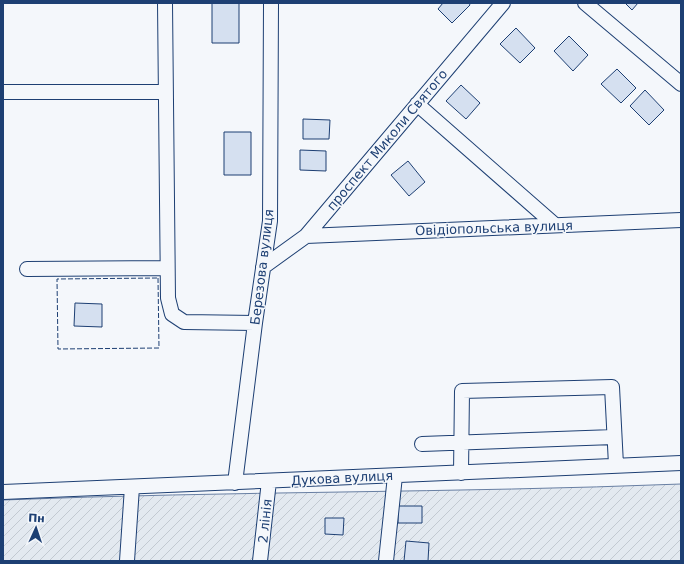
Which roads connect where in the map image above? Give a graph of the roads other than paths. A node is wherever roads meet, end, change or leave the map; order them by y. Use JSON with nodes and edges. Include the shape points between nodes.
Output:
{"nodes":[{"id":1,"x":165,"y":3,"type":"edge"},
{"id":2,"x":271,"y":3,"type":"edge"},
{"id":3,"x":503,"y":3,"type":"edge"},
{"id":4,"x":585,"y":3,"type":"edge"},
{"id":5,"x":681,"y":84,"type":"edge"},
{"id":6,"x":3,"y":92,"type":"edge"},
{"id":7,"x":166,"y":92,"type":"junction"},
{"id":8,"x":417,"y":104,"type":"junction"},
{"id":9,"x":681,"y":220,"type":"edge"},
{"id":10,"x":555,"y":225,"type":"junction"},
{"id":11,"x":306,"y":236,"type":"junction"},
{"id":12,"x":167,"y":268,"type":"junction"},
{"id":13,"x":263,"y":268,"type":"junction"},
{"id":14,"x":27,"y":269,"type":"dead end"},
{"id":15,"x":255,"y":323,"type":"junction"},
{"id":16,"x":614,"y":437,"type":"junction"},
{"id":17,"x":461,"y":442,"type":"junction"},
{"id":18,"x":422,"y":444,"type":"dead end"},
{"id":19,"x":681,"y":463,"type":"edge"},
{"id":20,"x":616,"y":465,"type":"junction"},
{"id":21,"x":461,"y":473,"type":"junction"},
{"id":22,"x":395,"y":476,"type":"junction"},
{"id":23,"x":269,"y":481,"type":"junction"},
{"id":24,"x":235,"y":483,"type":"junction"},
{"id":25,"x":132,"y":487,"type":"junction"},
{"id":26,"x":3,"y":492,"type":"edge"},
{"id":27,"x":127,"y":561,"type":"edge"},
{"id":28,"x":260,"y":561,"type":"edge"},
{"id":29,"x":386,"y":561,"type":"edge"}],
"edges":[{"from":1,"to":7,"type":"street"},
{"from":2,"to":13,"type":"street","name":"Березова вулиця","via":[[270,221]]},
{"from":3,"to":8,"type":"street","name":"проспект Миколи Святого"},
{"from":4,"to":5,"type":"street"},
{"from":6,"to":7,"type":"street"},
{"from":7,"to":12,"type":"street"},
{"from":8,"to":10,"type":"street"},
{"from":8,"to":11,"type":"street","name":"проспект Миколи Святого"},
{"from":9,"to":10,"type":"street","name":"Овідіопольська вулиця"},
{"from":10,"to":11,"type":"street","name":"Овідіопольська вулиця"},
{"from":11,"to":13,"type":"street","name":"проспект Миколи Святого"},
{"from":12,"to":14,"type":"street"},
{"from":12,"to":15,"type":"street","via":[[168,298],[172,314],[184,322]]},
{"from":13,"to":15,"type":"street","name":"Березова вулиця"},
{"from":15,"to":24,"type":"street","name":"Березова вулиця"},
{"from":16,"to":17,"type":"street"},
{"from":16,"to":17,"type":"street","via":[[612,387],[462,391]]},
{"from":16,"to":20,"type":"street"},
{"from":17,"to":18,"type":"street"},
{"from":17,"to":21,"type":"street"},
{"from":19,"to":20,"type":"street","name":"Дукова вулиця"},
{"from":20,"to":21,"type":"street","name":"Дукова вулиця"},
{"from":21,"to":22,"type":"street","name":"Дукова вулиця"},
{"from":22,"to":23,"type":"street","name":"Дукова вулиця"},
{"from":22,"to":29,"type":"street"},
{"from":23,"to":24,"type":"street","name":"Дукова вулиця"},
{"from":23,"to":28,"type":"street","name":"2 лінія"},
{"from":24,"to":25,"type":"street","name":"Дукова вулиця"},
{"from":25,"to":26,"type":"street","name":"Дукова вулиця"},
{"from":25,"to":27,"type":"street"}]}
